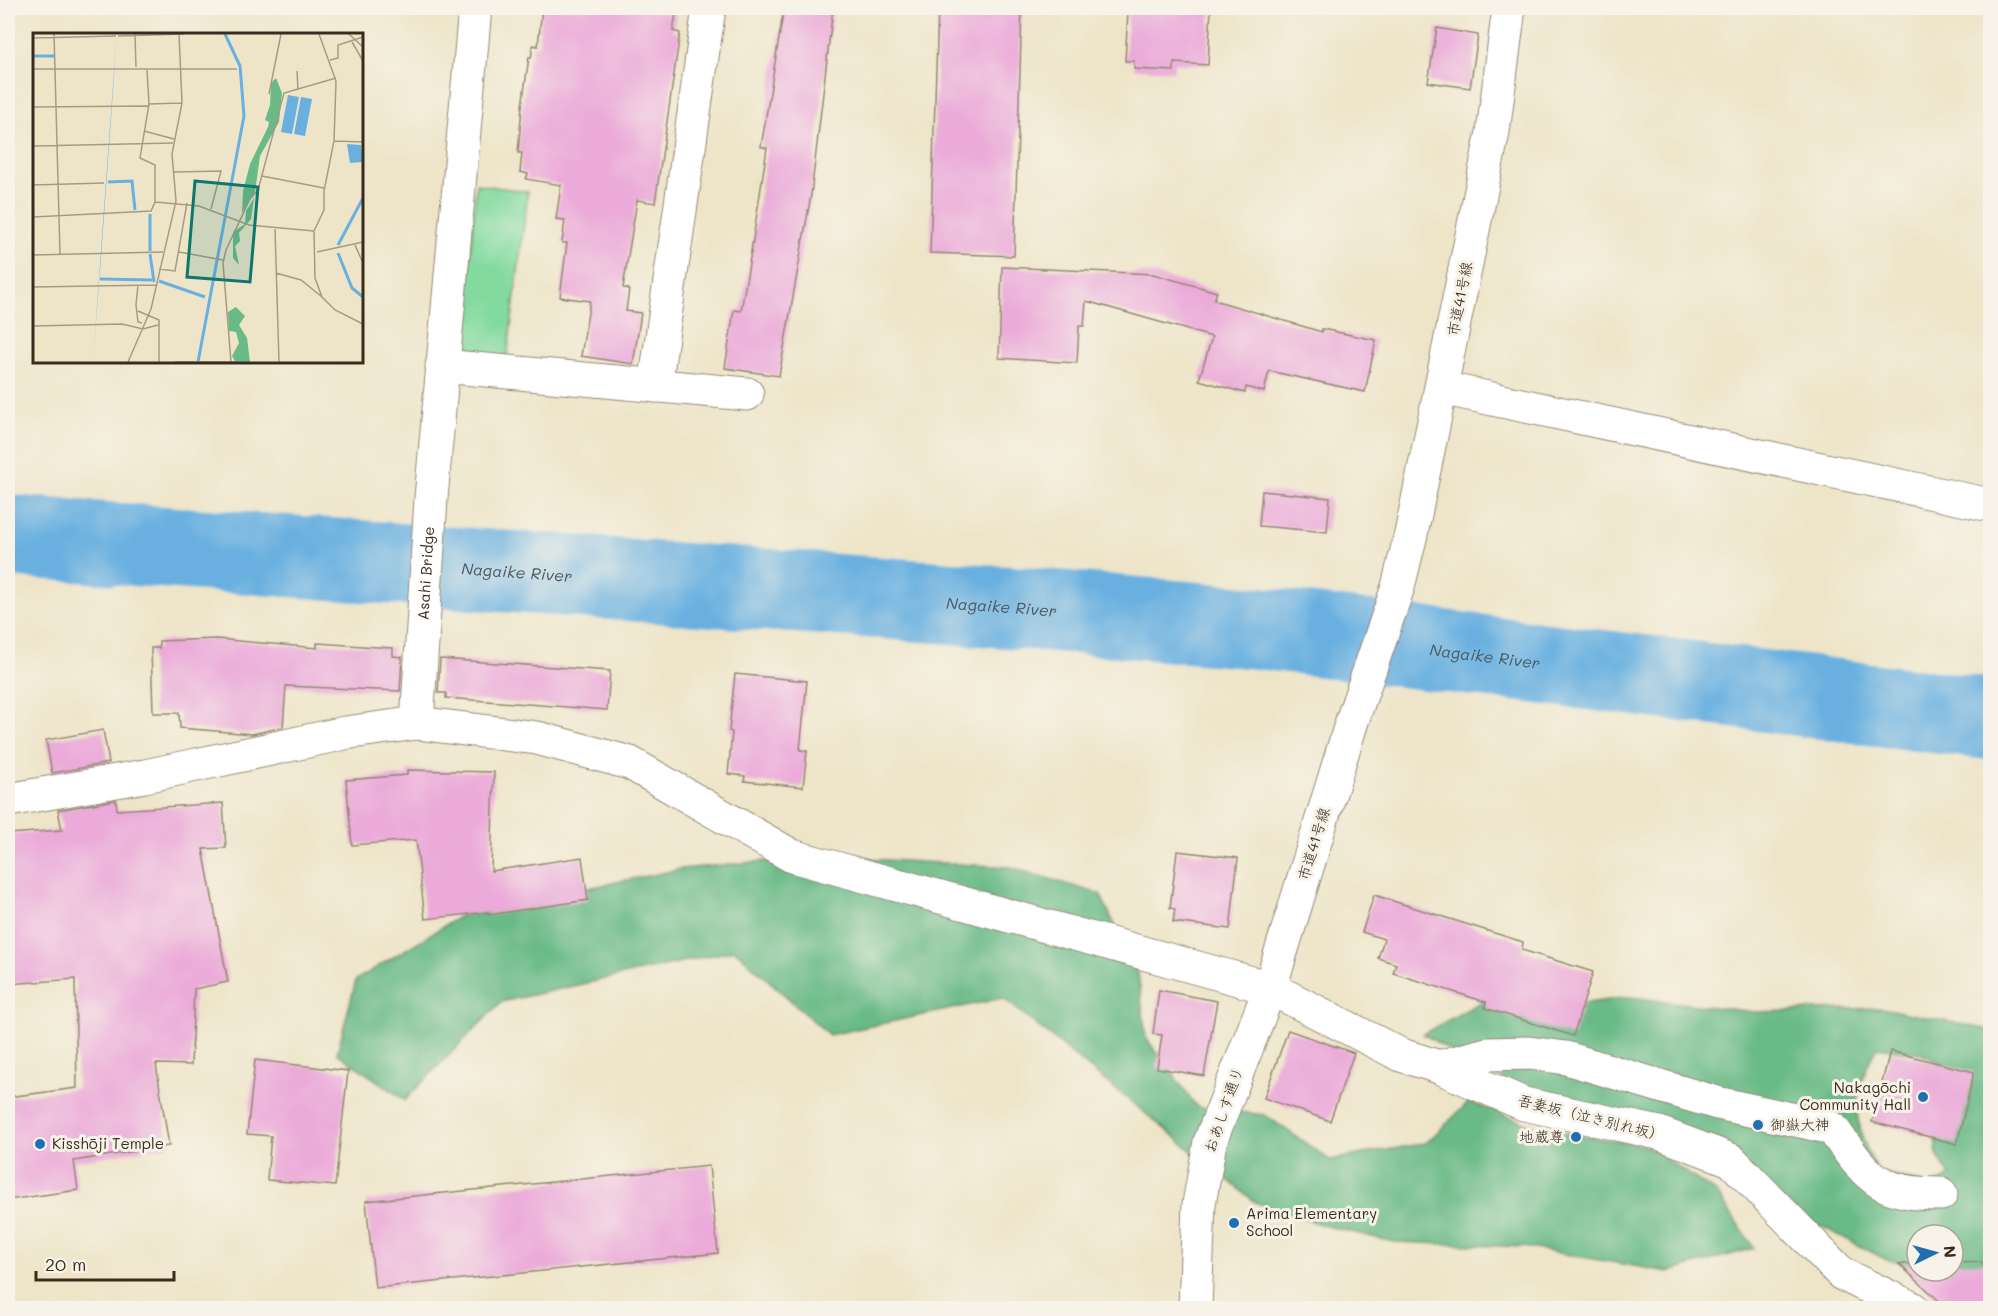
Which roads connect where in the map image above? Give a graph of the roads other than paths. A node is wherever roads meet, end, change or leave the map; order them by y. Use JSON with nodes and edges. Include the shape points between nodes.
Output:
{"nodes":[{"id":1,"x":475,"y":8,"type":"edge"},
{"id":2,"x":709,"y":8,"type":"edge"},
{"id":3,"x":1509,"y":8,"type":"edge"},
{"id":4,"x":442,"y":366,"type":"junction"},
{"id":5,"x":655,"y":386,"type":"junction"},
{"id":6,"x":1441,"y":388,"type":"junction"},
{"id":7,"x":747,"y":394,"type":"dead end"},
{"id":8,"x":1990,"y":505,"type":"edge"},
{"id":9,"x":417,"y":723,"type":"junction"},
{"id":10,"x":8,"y":800,"type":"edge"},
{"id":11,"x":1270,"y":988,"type":"junction"},
{"id":12,"x":1439,"y":1067,"type":"junction"},
{"id":13,"x":1941,"y":1194,"type":"dead end"},
{"id":14,"x":1195,"y":1308,"type":"edge"},
{"id":15,"x":1912,"y":1308,"type":"edge"}],
"edges":[{"from":1,"to":4,"type":"street","name":"Asahi Bridge"},
{"from":2,"to":5,"type":"street"},
{"from":3,"to":6,"type":"street","name":"市道41号線","via":[[1493,132]]},
{"from":4,"to":5,"type":"street"},
{"from":4,"to":9,"type":"street","name":"Asahi Bridge"},
{"from":5,"to":7,"type":"street"},
{"from":6,"to":8,"type":"street"},
{"from":6,"to":11,"type":"street","name":"市道41号線","via":[[1398,587],[1352,721]]},
{"from":9,"to":10,"type":"street","name":"吾妻坂（泣き別れ坂）","via":[[345,733],[145,777]]},
{"from":9,"to":11,"type":"street","name":"吾妻坂（泣き別れ坂）","via":[[537,738],[630,763],[792,856]]},
{"from":11,"to":12,"type":"street","name":"吾妻坂（泣き別れ坂）","via":[[1401,1055]]},
{"from":11,"to":14,"type":"street","name":"おあしす通り","via":[[1210,1142],[1198,1204]]},
{"from":12,"to":13,"type":"street","via":[[1487,1054],[1528,1053],[1566,1058],[1717,1103],[1832,1128],[1870,1178],[1891,1189]]},
{"from":12,"to":15,"type":"street","name":"吾妻坂（泣き別れ坂）","via":[[1524,1104],[1659,1133],[1731,1160],[1842,1274]]}]}
